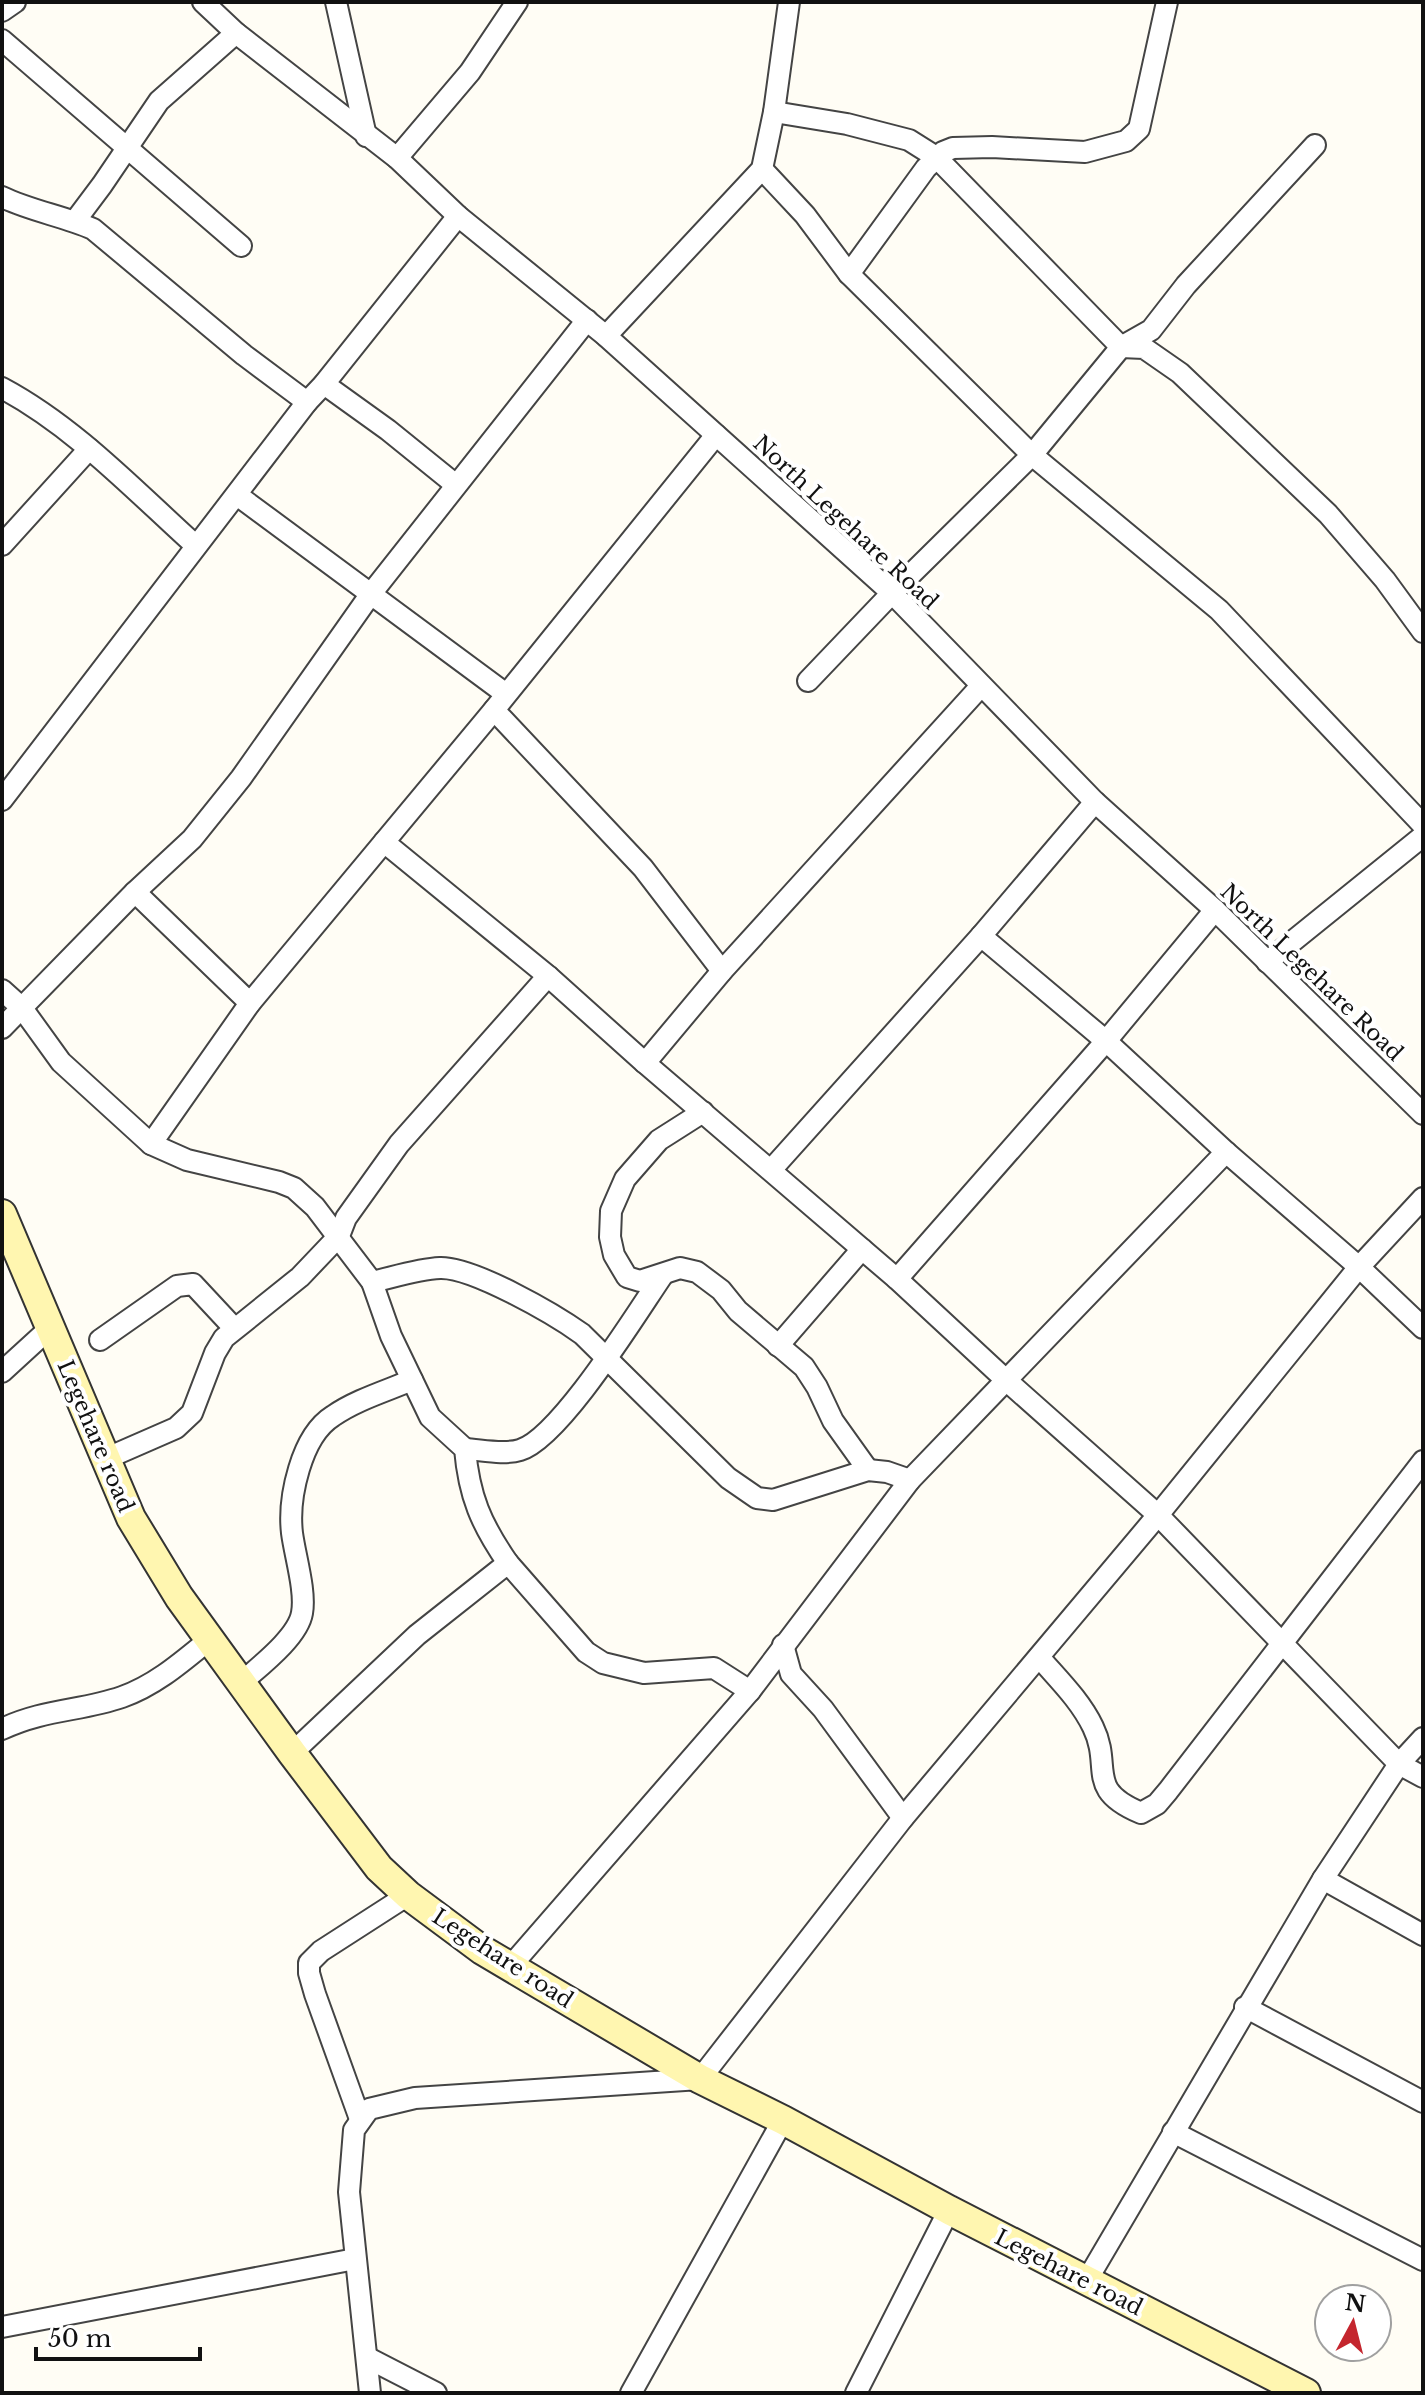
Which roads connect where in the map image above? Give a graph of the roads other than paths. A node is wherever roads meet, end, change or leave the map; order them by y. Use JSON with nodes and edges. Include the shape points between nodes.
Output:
{"nodes":[{"id":1,"x":15,"y":2,"type":"edge"},
{"id":2,"x":203,"y":2,"type":"edge"},
{"id":3,"x":336,"y":2,"type":"edge"},
{"id":4,"x":517,"y":2,"type":"edge"},
{"id":5,"x":789,"y":2,"type":"edge"},
{"id":6,"x":1167,"y":2,"type":"edge"},
{"id":7,"x":2,"y":11,"type":"edge"},
{"id":8,"x":236,"y":33,"type":"junction"},
{"id":9,"x":2,"y":40,"type":"edge"},
{"id":10,"x":774,"y":112,"type":"junction"},
{"id":11,"x":366,"y":136,"type":"junction"},
{"id":12,"x":1315,"y":145,"type":"dead end"},
{"id":13,"x":126,"y":149,"type":"junction"},
{"id":14,"x":936,"y":157,"type":"junction"},
{"id":15,"x":397,"y":158,"type":"junction"},
{"id":16,"x":762,"y":169,"type":"junction"},
{"id":17,"x":2,"y":197,"type":"edge"},
{"id":18,"x":458,"y":216,"type":"junction"},
{"id":19,"x":75,"y":221,"type":"junction"},
{"id":20,"x":241,"y":246,"type":"dead end"},
{"id":21,"x":849,"y":274,"type":"junction"},
{"id":22,"x":587,"y":320,"type":"junction"},
{"id":23,"x":606,"y":336,"type":"junction"},
{"id":24,"x":1121,"y":347,"type":"junction"},
{"id":25,"x":324,"y":384,"type":"junction"},
{"id":26,"x":2,"y":388,"type":"edge"},
{"id":27,"x":307,"y":402,"type":"junction"},
{"id":28,"x":716,"y":435,"type":"junction"},
{"id":29,"x":89,"y":449,"type":"junction"},
{"id":30,"x":1032,"y":455,"type":"junction"},
{"id":31,"x":456,"y":485,"type":"junction"},
{"id":32,"x":237,"y":495,"type":"junction"},
{"id":33,"x":2,"y":545,"type":"edge"},
{"id":34,"x":195,"y":545,"type":"junction"},
{"id":35,"x":892,"y":593,"type":"junction"},
{"id":36,"x":370,"y":595,"type":"junction"},
{"id":37,"x":1423,"y":632,"type":"edge"},
{"id":38,"x":808,"y":681,"type":"dead end"},
{"id":39,"x":981,"y":686,"type":"junction"},
{"id":40,"x":500,"y":702,"type":"junction"},
{"id":41,"x":2,"y":800,"type":"edge"},
{"id":42,"x":1095,"y":802,"type":"junction"},
{"id":43,"x":1423,"y":825,"type":"edge"},
{"id":44,"x":1423,"y":836,"type":"edge"},
{"id":45,"x":384,"y":842,"type":"junction"},
{"id":46,"x":135,"y":892,"type":"junction"},
{"id":47,"x":1215,"y":910,"type":"junction"},
{"id":48,"x":981,"y":936,"type":"junction"},
{"id":49,"x":1267,"y":962,"type":"junction"},
{"id":50,"x":722,"y":971,"type":"junction"},
{"id":51,"x":548,"y":976,"type":"junction"},
{"id":52,"x":2,"y":990,"type":"edge"},
{"id":53,"x":250,"y":1003,"type":"junction"},
{"id":54,"x":12,"y":1018,"type":"edge"},
{"id":55,"x":1106,"y":1041,"type":"junction"},
{"id":56,"x":645,"y":1063,"type":"junction"},
{"id":57,"x":703,"y":1112,"type":"junction"},
{"id":58,"x":1423,"y":1114,"type":"edge"},
{"id":59,"x":151,"y":1144,"type":"junction"},
{"id":60,"x":1226,"y":1152,"type":"junction"},
{"id":61,"x":771,"y":1170,"type":"junction"},
{"id":62,"x":1423,"y":1198,"type":"edge"},
{"id":63,"x":2,"y":1214,"type":"edge"},
{"id":64,"x":339,"y":1236,"type":"junction"},
{"id":65,"x":8,"y":1249,"type":"edge"},
{"id":66,"x":862,"y":1249,"type":"junction"},
{"id":67,"x":1359,"y":1267,"type":"junction"},
{"id":68,"x":662,"y":1276,"type":"junction"},
{"id":69,"x":897,"y":1279,"type":"junction"},
{"id":70,"x":372,"y":1282,"type":"junction"},
{"id":71,"x":50,"y":1328,"type":"junction"},
{"id":72,"x":234,"y":1328,"type":"junction"},
{"id":73,"x":1423,"y":1328,"type":"edge"},
{"id":74,"x":100,"y":1340,"type":"dead end"},
{"id":75,"x":778,"y":1346,"type":"junction"},
{"id":76,"x":607,"y":1358,"type":"junction"},
{"id":77,"x":2,"y":1372,"type":"edge"},
{"id":78,"x":412,"y":1380,"type":"junction"},
{"id":79,"x":1007,"y":1381,"type":"junction"},
{"id":80,"x":465,"y":1449,"type":"junction"},
{"id":81,"x":105,"y":1459,"type":"junction"},
{"id":82,"x":1423,"y":1461,"type":"edge"},
{"id":83,"x":868,"y":1470,"type":"junction"},
{"id":84,"x":910,"y":1480,"type":"junction"},
{"id":85,"x":1158,"y":1515,"type":"junction"},
{"id":86,"x":508,"y":1563,"type":"junction"},
{"id":87,"x":210,"y":1639,"type":"junction"},
{"id":88,"x":1281,"y":1642,"type":"junction"},
{"id":89,"x":783,"y":1645,"type":"junction"},
{"id":90,"x":1039,"y":1657,"type":"junction"},
{"id":91,"x":242,"y":1682,"type":"junction"},
{"id":92,"x":750,"y":1691,"type":"junction"},
{"id":93,"x":2,"y":1729,"type":"edge"},
{"id":94,"x":1423,"y":1738,"type":"edge"},
{"id":95,"x":292,"y":1753,"type":"junction"},
{"id":96,"x":1399,"y":1764,"type":"junction"},
{"id":97,"x":1423,"y":1777,"type":"edge"},
{"id":98,"x":903,"y":1818,"type":"junction"},
{"id":99,"x":1323,"y":1879,"type":"junction"},
{"id":100,"x":408,"y":1895,"type":"junction"},
{"id":101,"x":1423,"y":1935,"type":"edge"},
{"id":102,"x":510,"y":1967,"type":"junction"},
{"id":103,"x":1245,"y":2007,"type":"junction"},
{"id":104,"x":700,"y":2079,"type":"junction"},
{"id":105,"x":1423,"y":2102,"type":"edge"},
{"id":106,"x":360,"y":2119,"type":"junction"},
{"id":107,"x":783,"y":2120,"type":"junction"},
{"id":108,"x":1173,"y":2132,"type":"junction"},
{"id":109,"x":949,"y":2210,"type":"junction"},
{"id":110,"x":355,"y":2259,"type":"junction"},
{"id":111,"x":1423,"y":2260,"type":"edge"},
{"id":112,"x":1087,"y":2280,"type":"junction"},
{"id":113,"x":2,"y":2327,"type":"edge"},
{"id":114,"x":368,"y":2358,"type":"junction"},
{"id":115,"x":864,"y":2390,"type":"edge"},
{"id":116,"x":370,"y":2393,"type":"edge"},
{"id":117,"x":436,"y":2393,"type":"edge"},
{"id":118,"x":631,"y":2393,"type":"edge"},
{"id":119,"x":1306,"y":2393,"type":"edge"}],
"edges":[{"from":1,"to":7,"type":"street"},
{"from":2,"to":8,"type":"street","name":"North Legehare Road"},
{"from":3,"to":11,"type":"street"},
{"from":4,"to":15,"type":"street","via":[[470,72]]},
{"from":5,"to":10,"type":"street"},
{"from":6,"to":14,"type":"street","via":[[1139,129],[1126,141],[1085,152],[953,148]]},
{"from":8,"to":11,"type":"street","name":"North Legehare Road"},
{"from":8,"to":13,"type":"street","via":[[159,101]]},
{"from":9,"to":13,"type":"street"},
{"from":10,"to":14,"type":"street","via":[[909,140]]},
{"from":10,"to":16,"type":"street"},
{"from":11,"to":15,"type":"street","name":"North Legehare Road"},
{"from":12,"to":24,"type":"street","via":[[1151,330]]},
{"from":13,"to":19,"type":"street"},
{"from":13,"to":20,"type":"street"},
{"from":14,"to":21,"type":"street"},
{"from":14,"to":24,"type":"street"},
{"from":15,"to":18,"type":"street","name":"North Legehare Road"},
{"from":16,"to":21,"type":"street"},
{"from":16,"to":23,"type":"street"},
{"from":17,"to":19,"type":"street"},
{"from":18,"to":22,"type":"street","name":"North Legehare Road"},
{"from":18,"to":25,"type":"street"},
{"from":19,"to":27,"type":"street","via":[[118,248]]},
{"from":21,"to":30,"type":"street"},
{"from":22,"to":23,"type":"street","name":"North Legehare Road"},
{"from":22,"to":31,"type":"street"},
{"from":23,"to":28,"type":"street","name":"North Legehare Road"},
{"from":24,"to":30,"type":"street"},
{"from":24,"to":37,"type":"street","via":[[1144,348],[1180,373],[1328,514]]},
{"from":25,"to":27,"type":"street"},
{"from":25,"to":31,"type":"street"},
{"from":26,"to":29,"type":"street"},
{"from":27,"to":32,"type":"street"},
{"from":28,"to":35,"type":"street","name":"North Legehare Road"},
{"from":28,"to":40,"type":"street"},
{"from":29,"to":33,"type":"street"},
{"from":29,"to":34,"type":"street"},
{"from":30,"to":35,"type":"street"},
{"from":30,"to":43,"type":"street","via":[[1219,610]]},
{"from":31,"to":36,"type":"street"},
{"from":32,"to":34,"type":"street"},
{"from":32,"to":36,"type":"street"},
{"from":34,"to":41,"type":"street"},
{"from":35,"to":38,"type":"street"},
{"from":35,"to":39,"type":"street","name":"North Legehare Road"},
{"from":36,"to":40,"type":"street"},
{"from":36,"to":46,"type":"street","via":[[241,778],[192,839]]},
{"from":39,"to":42,"type":"street","name":"North Legehare Road"},
{"from":39,"to":50,"type":"street"},
{"from":40,"to":45,"type":"street"},
{"from":40,"to":50,"type":"street","via":[[643,868]]},
{"from":42,"to":47,"type":"street","name":"North Legehare Road"},
{"from":42,"to":48,"type":"street"},
{"from":44,"to":49,"type":"street"},
{"from":45,"to":51,"type":"street"},
{"from":45,"to":53,"type":"street"},
{"from":46,"to":53,"type":"street"},
{"from":46,"to":54,"type":"street"},
{"from":47,"to":49,"type":"street","name":"North Legehare Road"},
{"from":47,"to":55,"type":"street"},
{"from":48,"to":55,"type":"street"},
{"from":48,"to":61,"type":"street"},
{"from":49,"to":58,"type":"street","name":"North Legehare Road"},
{"from":50,"to":56,"type":"street"},
{"from":51,"to":56,"type":"street"},
{"from":51,"to":64,"type":"street","via":[[399,1144]]},
{"from":52,"to":54,"type":"street"},
{"from":53,"to":59,"type":"street"},
{"from":54,"to":59,"type":"street"},
{"from":55,"to":60,"type":"street"},
{"from":55,"to":69,"type":"street"},
{"from":56,"to":57,"type":"street"},
{"from":57,"to":61,"type":"street"},
{"from":57,"to":68,"type":"street","via":[[659,1140],[625,1179],[611,1211],[614,1255],[627,1277],[640,1281]]},
{"from":59,"to":64,"type":"street","via":[[187,1160],[294,1188]]},
{"from":60,"to":67,"type":"street"},
{"from":60,"to":79,"type":"street"},
{"from":61,"to":66,"type":"street"},
{"from":62,"to":67,"type":"street"},
{"from":63,"to":65,"type":"main road","name":"Legehare road"},
{"from":64,"to":70,"type":"street"},
{"from":64,"to":72,"type":"street","via":[[300,1277]]},
{"from":65,"to":71,"type":"main road","name":"Legehare road"},
{"from":66,"to":69,"type":"street"},
{"from":66,"to":75,"type":"street"},
{"from":67,"to":73,"type":"street"},
{"from":67,"to":85,"type":"street"},
{"from":68,"to":75,"type":"street","via":[[680,1268],[697,1272]]},
{"from":68,"to":76,"type":"street"},
{"from":69,"to":79,"type":"street"},
{"from":70,"to":76,"type":"street","via":[[443,1268],[470,1275],[557,1316]]},
{"from":70,"to":78,"type":"street"},
{"from":71,"to":77,"type":"street"},
{"from":71,"to":81,"type":"main road","name":"Legehare road"},
{"from":72,"to":74,"type":"street","via":[[188,1283]]},
{"from":72,"to":81,"type":"street","via":[[215,1353],[192,1413],[176,1428]]},
{"from":75,"to":83,"type":"street","via":[[804,1367]]},
{"from":76,"to":80,"type":"street","via":[[537,1442],[513,1452]]},
{"from":76,"to":83,"type":"street","via":[[728,1478],[757,1498],[773,1500]]},
{"from":78,"to":80,"type":"street","via":[[430,1417]]},
{"from":78,"to":91,"type":"street","via":[[348,1407],[320,1428],[302,1460],[290,1514],[302,1614],[285,1641]]},
{"from":79,"to":84,"type":"street"},
{"from":79,"to":85,"type":"street"},
{"from":80,"to":86,"type":"street","via":[[468,1483],[479,1516]]},
{"from":81,"to":87,"type":"main road","name":"Legehare road","via":[[131,1518]]},
{"from":82,"to":88,"type":"street"},
{"from":83,"to":84,"type":"street"},
{"from":84,"to":89,"type":"street"},
{"from":85,"to":88,"type":"street"},
{"from":85,"to":90,"type":"street"},
{"from":86,"to":92,"type":"street","via":[[586,1652],[603,1663],[644,1673],[714,1668]]},
{"from":86,"to":95,"type":"street","via":[[417,1635]]},
{"from":87,"to":91,"type":"main road","name":"Legehare road"},
{"from":87,"to":93,"type":"street","via":[[163,1676],[122,1697],[42,1713]]},
{"from":88,"to":90,"type":"street","via":[[1168,1791],[1141,1813],[1108,1792],[1094,1729]]},
{"from":88,"to":96,"type":"street"},
{"from":89,"to":92,"type":"street"},
{"from":89,"to":98,"type":"street","via":[[791,1674]]},
{"from":90,"to":98,"type":"street"},
{"from":91,"to":95,"type":"main road","name":"Legehare road"},
{"from":92,"to":102,"type":"street"},
{"from":94,"to":96,"type":"street"},
{"from":95,"to":100,"type":"main road","name":"Legehare road","via":[[379,1868]]},
{"from":96,"to":97,"type":"street"},
{"from":96,"to":99,"type":"street"},
{"from":98,"to":104,"type":"street"},
{"from":99,"to":101,"type":"street"},
{"from":99,"to":103,"type":"street"},
{"from":100,"to":102,"type":"main road","name":"Legehare road"},
{"from":100,"to":106,"type":"street","via":[[309,1963]]},
{"from":102,"to":104,"type":"main road","name":"Legehare road"},
{"from":103,"to":105,"type":"street"},
{"from":103,"to":108,"type":"street"},
{"from":104,"to":106,"type":"street","via":[[415,2098],[369,2109]]},
{"from":104,"to":107,"type":"main road","name":"Legehare road"},
{"from":106,"to":110,"type":"street","via":[[354,2130],[349,2192]]},
{"from":107,"to":109,"type":"main road","name":"Legehare road"},
{"from":107,"to":118,"type":"street"},
{"from":108,"to":111,"type":"street"},
{"from":108,"to":112,"type":"street"},
{"from":109,"to":112,"type":"main road","name":"Legehare road"},
{"from":109,"to":115,"type":"street"},
{"from":110,"to":113,"type":"street"},
{"from":110,"to":114,"type":"street"},
{"from":112,"to":119,"type":"main road","name":"Legehare road"},
{"from":114,"to":116,"type":"street"},
{"from":114,"to":117,"type":"street"}]}
